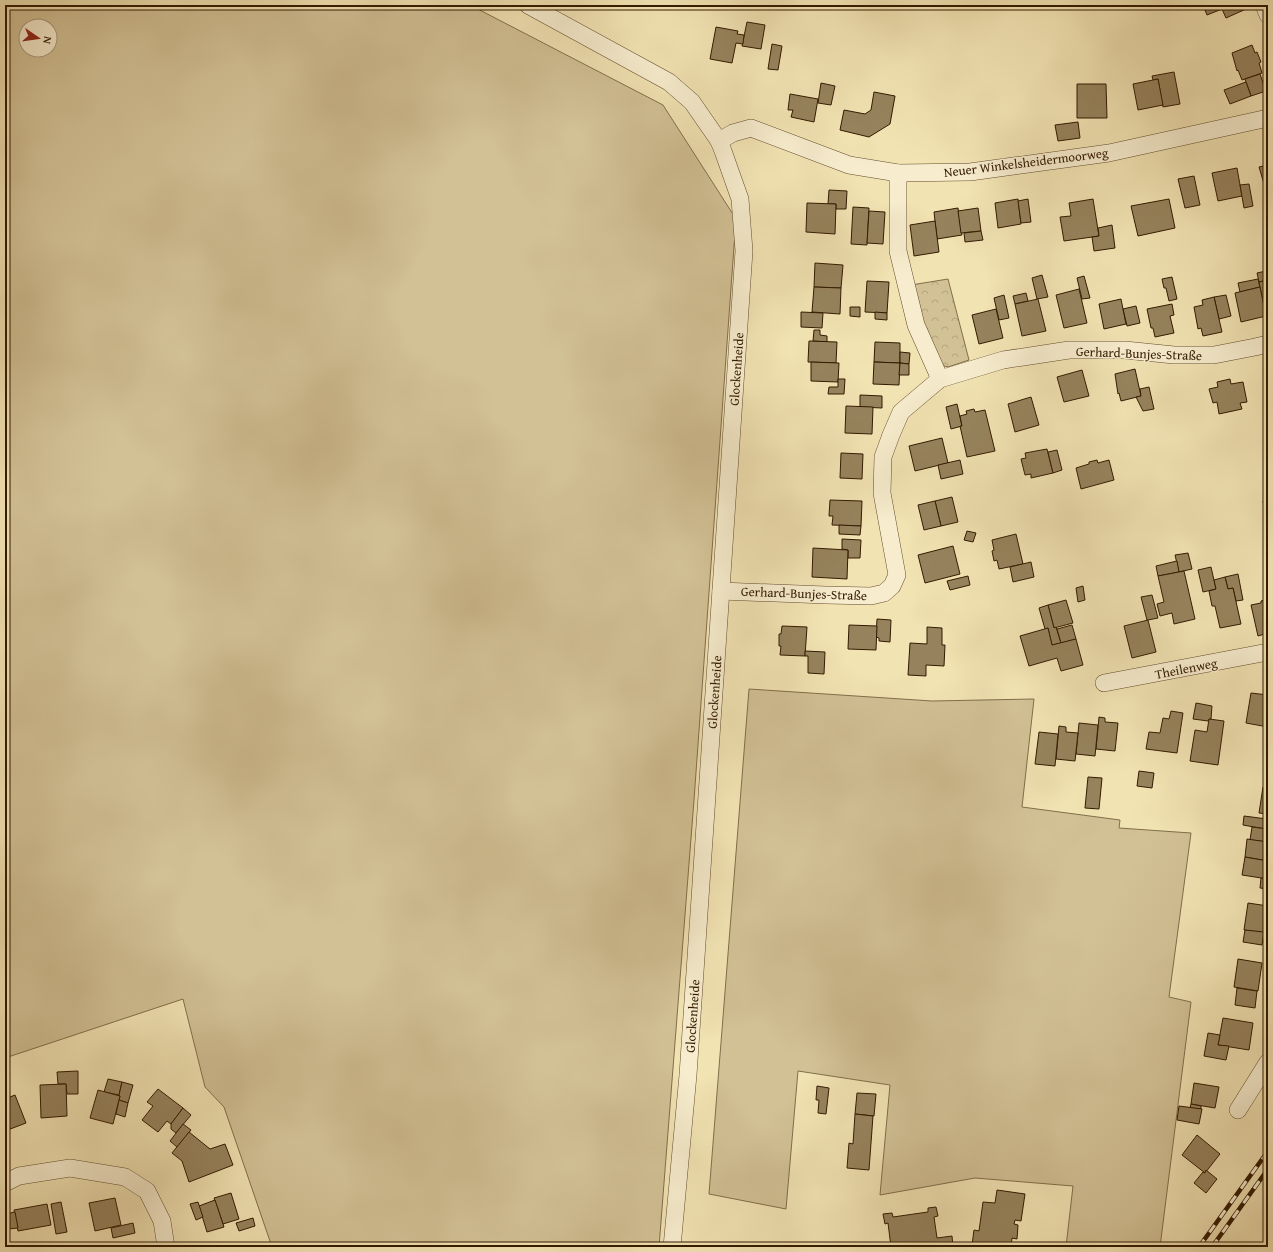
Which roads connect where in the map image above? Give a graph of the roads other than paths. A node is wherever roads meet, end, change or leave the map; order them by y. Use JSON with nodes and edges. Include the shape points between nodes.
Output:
{"nodes":[{"id":1,"x":528,"y":5,"type":"edge"},
{"id":2,"x":1264,"y":5,"type":"edge"},
{"id":3,"x":1268,"y":15,"type":"edge"},
{"id":4,"x":1268,"y":118,"type":"edge"},
{"id":5,"x":719,"y":141,"type":"junction"},
{"id":6,"x":898,"y":173,"type":"junction"},
{"id":7,"x":1268,"y":344,"type":"edge"},
{"id":8,"x":940,"y":379,"type":"junction"},
{"id":9,"x":721,"y":590,"type":"junction"},
{"id":10,"x":1268,"y":652,"type":"edge"},
{"id":11,"x":1104,"y":683,"type":"dead end"},
{"id":12,"x":1268,"y":1062,"type":"edge"},
{"id":13,"x":1238,"y":1110,"type":"dead end"},
{"id":14,"x":5,"y":1183,"type":"edge"},
{"id":15,"x":166,"y":1247,"type":"edge"},
{"id":16,"x":672,"y":1247,"type":"edge"}],
"edges":[{"from":1,"to":5,"type":"street","name":"Glockenheide","via":[[669,82],[692,102]]},
{"from":2,"to":3,"type":"street"},
{"from":4,"to":6,"type":"street","name":"Neuer Winkelsheidermoorweg","via":[[1109,153],[970,172]]},
{"from":5,"to":6,"type":"street","name":"Neuer Winkelsheidermoorweg","via":[[733,133],[751,128],[849,165]]},
{"from":5,"to":9,"type":"street","name":"Glockenheide","via":[[740,199],[744,252]]},
{"from":6,"to":8,"type":"street","via":[[898,251],[916,326]]},
{"from":7,"to":8,"type":"street","name":"Gerhard-Bunjes-Straße","via":[[1214,355],[1174,356],[1125,350],[1069,350],[1003,360]]},
{"from":8,"to":9,"type":"street","name":"Gerhard-Bunjes-Straße","via":[[901,412],[883,457],[882,493],[897,575],[892,586],[884,594],[871,596]]},
{"from":9,"to":16,"type":"street","name":"Glockenheide","via":[[688,1075]]},
{"from":10,"to":11,"type":"street","name":"Theilenweg"},
{"from":12,"to":13,"type":"street"},
{"from":14,"to":15,"type":"street","via":[[19,1176],[70,1168],[125,1177],[147,1191],[162,1221]]}]}
